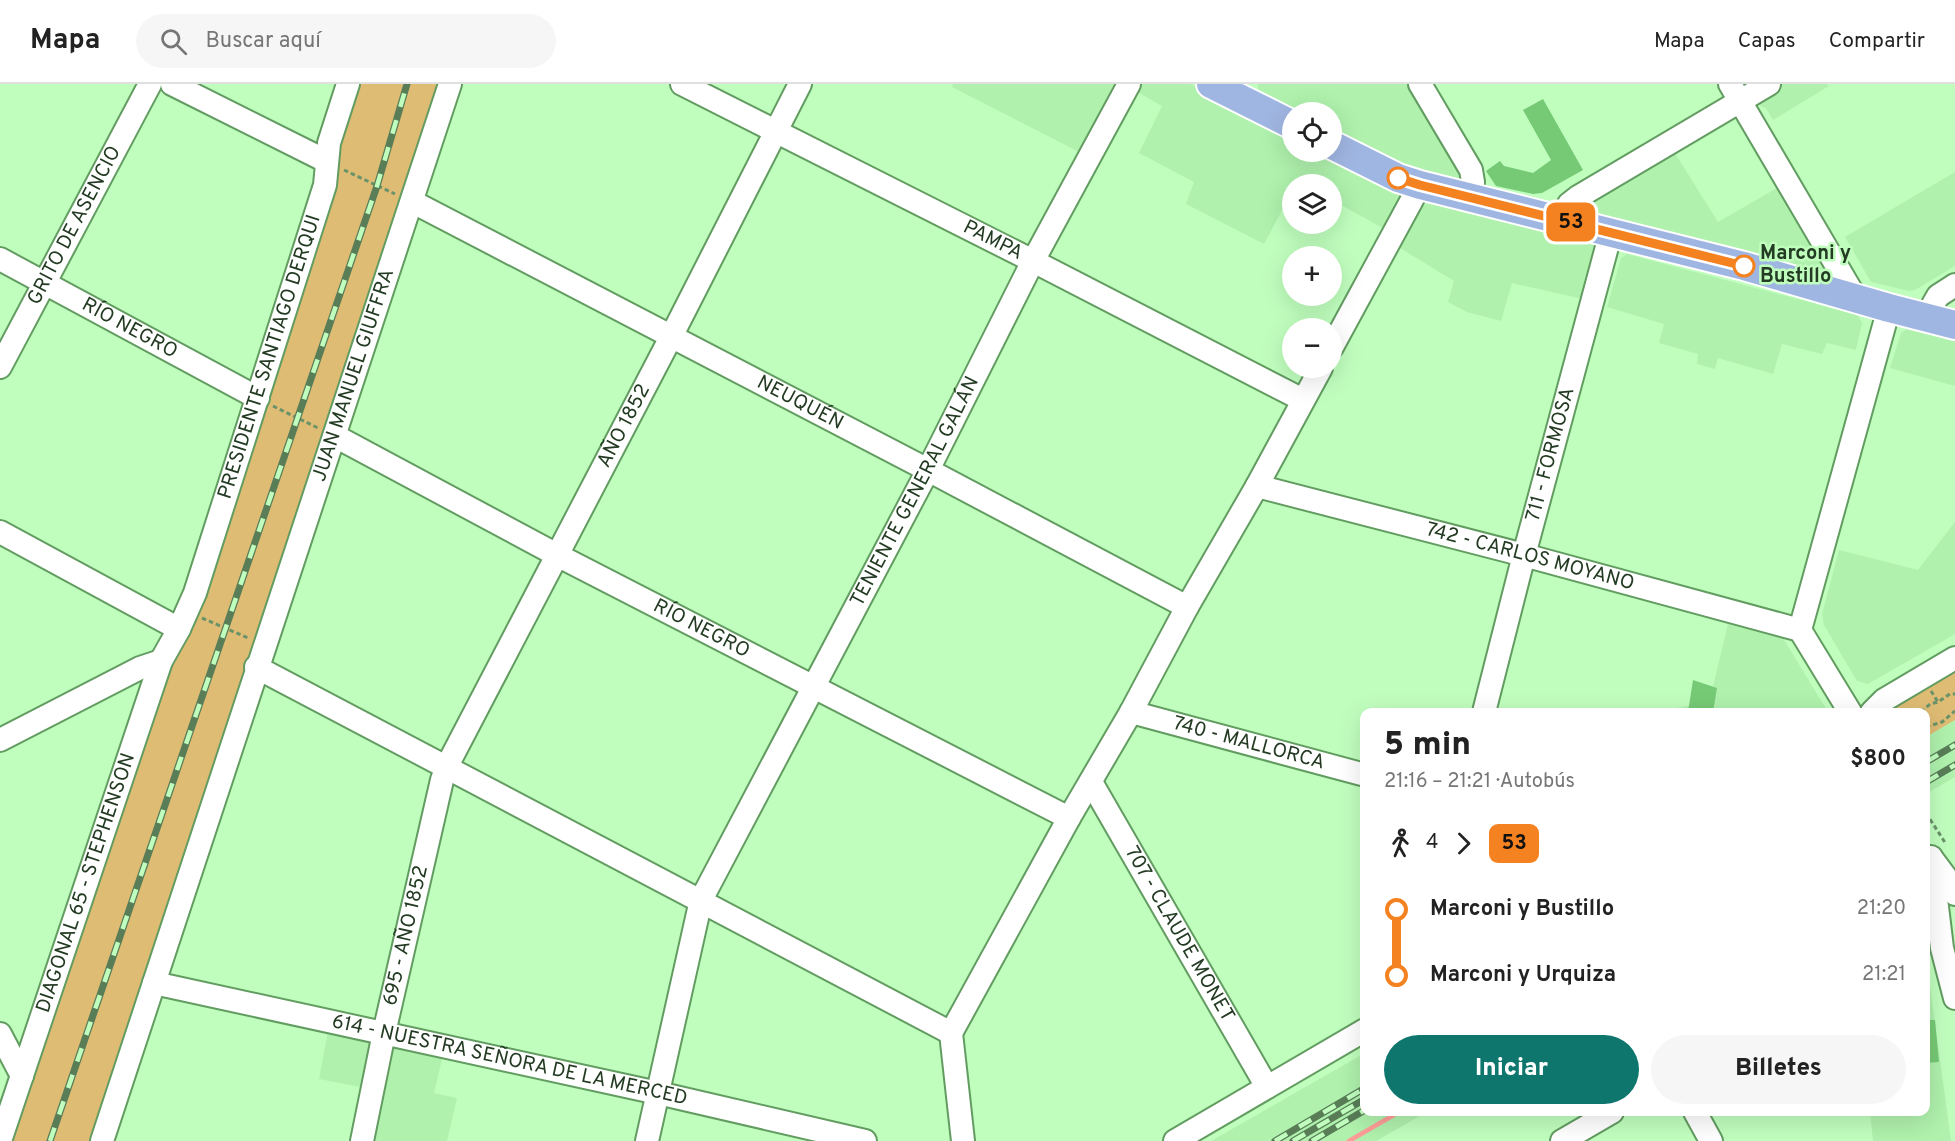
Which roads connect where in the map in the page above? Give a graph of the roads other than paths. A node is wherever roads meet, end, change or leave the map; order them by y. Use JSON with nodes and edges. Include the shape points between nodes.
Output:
{"nodes":[{"id":1,"x":150,"y":84,"type":"edge"},
{"id":2,"x":172,"y":84,"type":"edge"},
{"id":3,"x":348,"y":84,"type":"edge"},
{"id":4,"x":450,"y":84,"type":"edge"},
{"id":5,"x":682,"y":84,"type":"edge"},
{"id":6,"x":800,"y":84,"type":"edge"},
{"id":7,"x":1129,"y":84,"type":"edge"},
{"id":8,"x":1420,"y":84,"type":"edge"},
{"id":9,"x":1769,"y":84,"type":"edge"},
{"id":10,"x":1229,"y":88,"type":"edge"},
{"id":11,"x":1735,"y":93,"type":"edge"},
{"id":12,"x":1282,"y":119,"type":"edge"},
{"id":13,"x":776,"y":132,"type":"junction"},
{"id":14,"x":1342,"y":150,"type":"edge"},
{"id":15,"x":326,"y":161,"type":"junction"},
{"id":16,"x":1420,"y":185,"type":"junction"},
{"id":17,"x":1472,"y":198,"type":"junction"},
{"id":18,"x":413,"y":202,"type":"junction"},
{"id":19,"x":1560,"y":220,"type":"junction"},
{"id":20,"x":1611,"y":232,"type":"junction"},
{"id":21,"x":0,"y":259,"type":"edge"},
{"id":22,"x":1033,"y":261,"type":"junction"},
{"id":23,"x":44,"y":282,"type":"junction"},
{"id":24,"x":1955,"y":285,"type":"edge"},
{"id":25,"x":1855,"y":297,"type":"junction"},
{"id":26,"x":1889,"y":308,"type":"junction"},
{"id":27,"x":1926,"y":317,"type":"junction"},
{"id":28,"x":1955,"y":324,"type":"edge"},
{"id":29,"x":1342,"y":329,"type":"edge"},
{"id":30,"x":671,"y":337,"type":"junction"},
{"id":31,"x":0,"y":367,"type":"edge"},
{"id":32,"x":1315,"y":378,"type":"edge"},
{"id":33,"x":258,"y":398,"type":"junction"},
{"id":34,"x":1303,"y":400,"type":"junction"},
{"id":35,"x":335,"y":436,"type":"junction"},
{"id":36,"x":928,"y":470,"type":"junction"},
{"id":37,"x":1257,"y":486,"type":"junction"},
{"id":38,"x":0,"y":532,"type":"edge"},
{"id":39,"x":557,"y":555,"type":"junction"},
{"id":40,"x":1524,"y":555,"type":"junction"},
{"id":41,"x":1187,"y":607,"type":"junction"},
{"id":42,"x":182,"y":621,"type":"junction"},
{"id":43,"x":1800,"y":630,"type":"junction"},
{"id":44,"x":261,"y":657,"type":"junction"},
{"id":45,"x":1955,"y":658,"type":"edge"},
{"id":46,"x":161,"y":661,"type":"junction"},
{"id":47,"x":814,"y":687,"type":"junction"},
{"id":48,"x":1485,"y":708,"type":"edge"},
{"id":49,"x":1848,"y":708,"type":"edge"},
{"id":50,"x":1876,"y":708,"type":"edge"},
{"id":51,"x":1131,"y":712,"type":"junction"},
{"id":52,"x":0,"y":740,"type":"edge"},
{"id":53,"x":447,"y":766,"type":"junction"},
{"id":54,"x":1360,"y":775,"type":"edge"},
{"id":55,"x":1091,"y":782,"type":"junction"},
{"id":56,"x":1069,"y":818,"type":"junction"},
{"id":57,"x":1935,"y":851,"type":"edge"},
{"id":58,"x":1955,"y":894,"type":"edge"},
{"id":59,"x":701,"y":900,"type":"junction"},
{"id":60,"x":1955,"y":923,"type":"edge"},
{"id":61,"x":1934,"y":949,"type":"edge"},
{"id":62,"x":154,"y":983,"type":"junction"},
{"id":63,"x":1954,"y":991,"type":"edge"},
{"id":64,"x":41,"y":1016,"type":"junction"},
{"id":65,"x":384,"y":1033,"type":"junction"},
{"id":66,"x":951,"y":1033,"type":"junction"},
{"id":67,"x":1360,"y":1033,"type":"edge"},
{"id":68,"x":0,"y":1035,"type":"edge"},
{"id":69,"x":22,"y":1076,"type":"junction"},
{"id":70,"x":1268,"y":1087,"type":"junction"},
{"id":71,"x":658,"y":1093,"type":"junction"},
{"id":72,"x":1605,"y":1116,"type":"edge"},
{"id":73,"x":1697,"y":1116,"type":"edge"},
{"id":74,"x":0,"y":1141,"type":"edge"},
{"id":75,"x":102,"y":1141,"type":"edge"},
{"id":76,"x":362,"y":1141,"type":"edge"},
{"id":77,"x":647,"y":1141,"type":"edge"},
{"id":78,"x":865,"y":1141,"type":"edge"},
{"id":79,"x":963,"y":1141,"type":"edge"},
{"id":80,"x":1175,"y":1141,"type":"edge"},
{"id":81,"x":1562,"y":1141,"type":"edge"},
{"id":82,"x":1711,"y":1141,"type":"edge"}],
"edges":[{"from":1,"to":23,"type":"street","name":"GRITO DE ASENCIO"},
{"from":2,"to":15,"type":"street"},
{"from":3,"to":15,"type":"street","name":"PRESIDENTE SANTIAGO DERQUI"},
{"from":4,"to":18,"type":"street","name":"JUAN MANUEL GIUFFRA"},
{"from":5,"to":13,"type":"street","name":"PAMPA"},
{"from":6,"to":13,"type":"street","name":"AÑO 1852"},
{"from":7,"to":22,"type":"street","name":"TENIENTE GENERAL GALÁN"},
{"from":8,"to":17,"type":"street","via":[[1470,170]]},
{"from":9,"to":11,"type":"street"},
{"from":10,"to":12,"type":"main road"},
{"from":11,"to":19,"type":"street","via":[[1578,197]]},
{"from":11,"to":25,"type":"street"},
{"from":13,"to":22,"type":"street","name":"PAMPA"},
{"from":13,"to":30,"type":"street","name":"AÑO 1852"},
{"from":14,"to":16,"type":"main road"},
{"from":15,"to":33,"type":"street","name":"PRESIDENTE SANTIAGO DERQUI","via":[[325,185]]},
{"from":16,"to":17,"type":"main road"},
{"from":16,"to":29,"type":"street"},
{"from":17,"to":19,"type":"main road"},
{"from":18,"to":30,"type":"street","name":"NEUQUÉN"},
{"from":18,"to":35,"type":"street","name":"JUAN MANUEL GIUFFRA"},
{"from":19,"to":20,"type":"main road"},
{"from":20,"to":25,"type":"main road"},
{"from":20,"to":40,"type":"street","name":"711 - FORMOSA"},
{"from":21,"to":23,"type":"street","name":"RÍO NEGRO"},
{"from":22,"to":34,"type":"street","name":"PAMPA"},
{"from":22,"to":36,"type":"street","name":"TENIENTE GENERAL GALÁN"},
{"from":23,"to":31,"type":"street","name":"GRITO DE ASENCIO"},
{"from":23,"to":33,"type":"street","name":"RÍO NEGRO"},
{"from":24,"to":27,"type":"street","via":[[1938,296]]},
{"from":25,"to":26,"type":"main road"},
{"from":26,"to":27,"type":"main road"},
{"from":26,"to":43,"type":"street"},
{"from":27,"to":28,"type":"main road"},
{"from":30,"to":36,"type":"street","name":"NEUQUÉN"},
{"from":30,"to":39,"type":"street","name":"AÑO 1852"},
{"from":32,"to":34,"type":"street"},
{"from":33,"to":42,"type":"street","name":"PRESIDENTE SANTIAGO DERQUI","via":[[195,593]]},
{"from":34,"to":37,"type":"street"},
{"from":35,"to":39,"type":"street","name":"RÍO NEGRO"},
{"from":35,"to":44,"type":"street","name":"JUAN MANUEL GIUFFRA"},
{"from":36,"to":41,"type":"street","name":"NEUQUÉN"},
{"from":36,"to":47,"type":"street","name":"TENIENTE GENERAL GALÁN"},
{"from":37,"to":40,"type":"street","name":"742 - CARLOS MOYANO"},
{"from":37,"to":41,"type":"street"},
{"from":38,"to":42,"type":"street"},
{"from":39,"to":47,"type":"street","name":"RÍO NEGRO"},
{"from":39,"to":53,"type":"street","name":"AÑO 1852"},
{"from":40,"to":43,"type":"street","name":"742 - CARLOS MOYANO"},
{"from":40,"to":48,"type":"street","name":"711 - FORMOSA"},
{"from":41,"to":51,"type":"street"},
{"from":42,"to":46,"type":"street","name":"DIAGONAL 65 - STEPHENSON"},
{"from":43,"to":49,"type":"street"},
{"from":44,"to":53,"type":"street"},
{"from":44,"to":62,"type":"street"},
{"from":45,"to":50,"type":"street"},
{"from":46,"to":52,"type":"street"},
{"from":46,"to":64,"type":"street","name":"DIAGONAL 65 - STEPHENSON"},
{"from":47,"to":56,"type":"street","name":"RÍO NEGRO"},
{"from":47,"to":59,"type":"street","name":"TENIENTE GENERAL GALÁN"},
{"from":51,"to":54,"type":"street","name":"740 - MALLORCA"},
{"from":51,"to":55,"type":"street"},
{"from":53,"to":59,"type":"street"},
{"from":53,"to":65,"type":"street","name":"695 - AÑO 1852"},
{"from":55,"to":56,"type":"street"},
{"from":55,"to":70,"type":"street","name":"707 - CLAUDE MONET"},
{"from":56,"to":66,"type":"street"},
{"from":57,"to":58,"type":"street"},
{"from":57,"to":61,"type":"street"},
{"from":59,"to":66,"type":"street"},
{"from":59,"to":71,"type":"street","name":"TENIENTE GENERAL GALÁN"},
{"from":60,"to":61,"type":"street"},
{"from":61,"to":63,"type":"street"},
{"from":62,"to":65,"type":"street","name":"614 - NUESTRA SEÑORA DE LA MERCED"},
{"from":62,"to":75,"type":"street"},
{"from":64,"to":68,"type":"street"},
{"from":64,"to":69,"type":"street","name":"DIAGONAL 65 - STEPHENSON"},
{"from":65,"to":71,"type":"street","name":"614 - NUESTRA SEÑORA DE LA MERCED"},
{"from":65,"to":76,"type":"street","name":"695 - AÑO 1852"},
{"from":66,"to":79,"type":"street"},
{"from":67,"to":70,"type":"street"},
{"from":68,"to":69,"type":"street"},
{"from":69,"to":74,"type":"street","name":"DIAGONAL 65 - STEPHENSON"},
{"from":70,"to":80,"type":"street"},
{"from":71,"to":77,"type":"street","name":"TENIENTE GENERAL GALÁN"},
{"from":71,"to":78,"type":"street","name":"614 - NUESTRA SEÑORA DE LA MERCED"},
{"from":72,"to":81,"type":"street"},
{"from":73,"to":82,"type":"street"}]}
